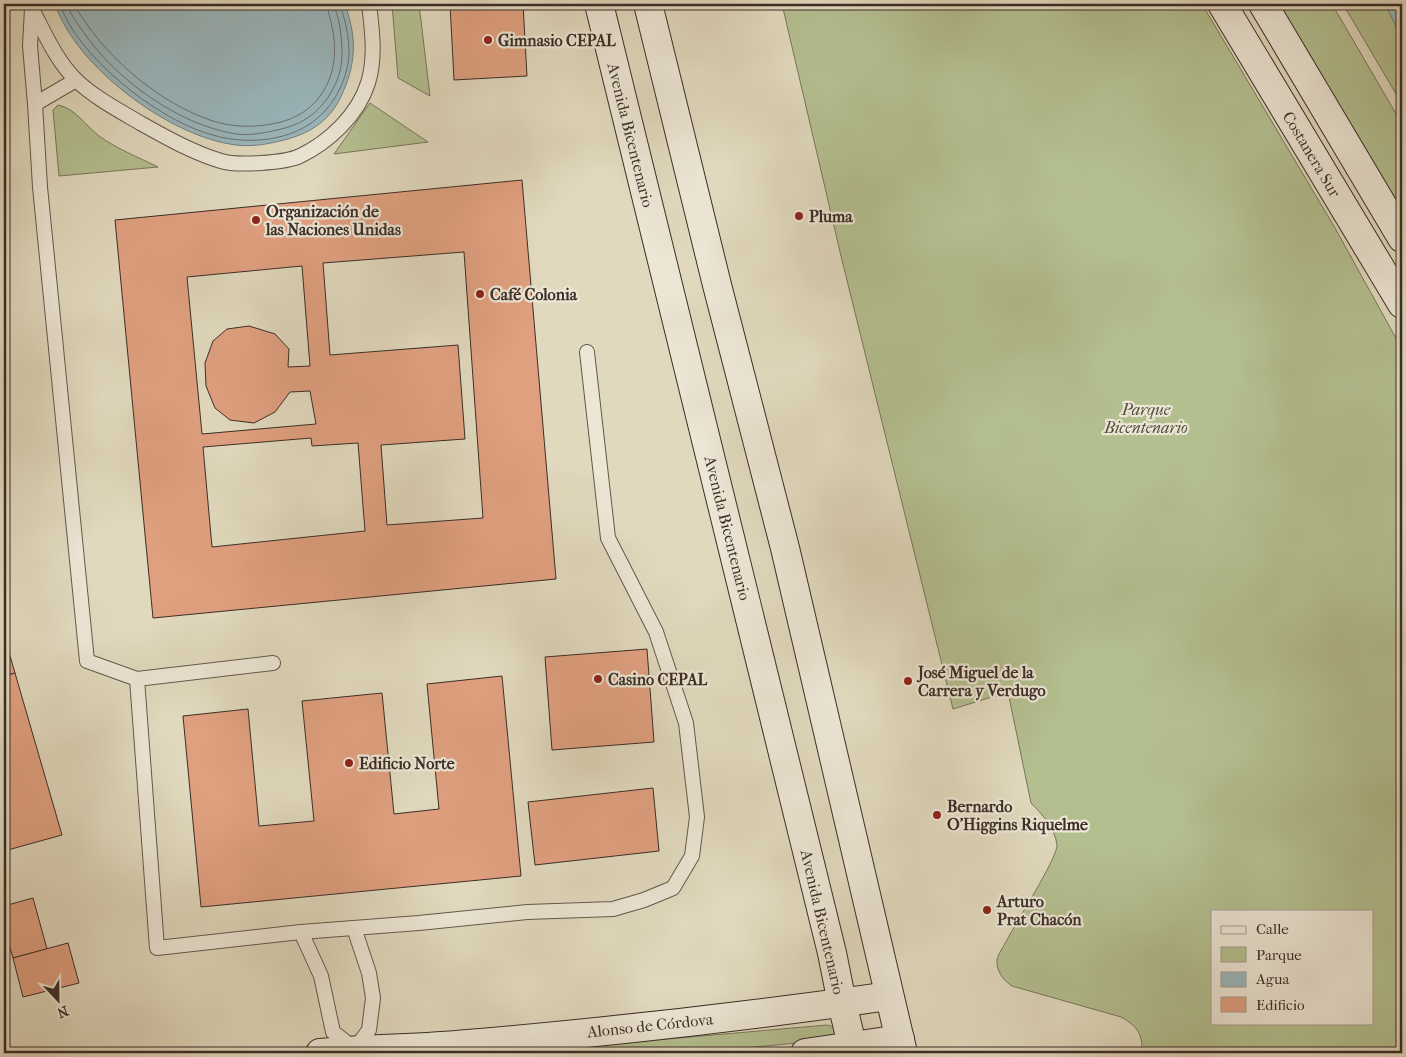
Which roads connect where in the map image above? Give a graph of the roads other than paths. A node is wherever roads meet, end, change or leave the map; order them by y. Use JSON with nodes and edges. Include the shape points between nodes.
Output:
{"nodes":[{"id":1,"x":369,"y":4,"type":"edge"},
{"id":2,"x":599,"y":4,"type":"edge"},
{"id":3,"x":648,"y":4,"type":"edge"},
{"id":4,"x":1222,"y":4,"type":"edge"},
{"id":5,"x":1263,"y":4,"type":"edge"},
{"id":6,"x":31,"y":6,"type":"edge"},
{"id":7,"x":76,"y":80,"type":"junction"},
{"id":8,"x":35,"y":104,"type":"junction"},
{"id":9,"x":1402,"y":238,"type":"edge"},
{"id":10,"x":1402,"y":304,"type":"edge"},
{"id":11,"x":587,"y":352,"type":"dead end"},
{"id":12,"x":273,"y":663,"type":"dead end"},
{"id":13,"x":138,"y":680,"type":"junction"},
{"id":14,"x":354,"y":928,"type":"junction"},
{"id":15,"x":301,"y":932,"type":"junction"},
{"id":16,"x":890,"y":996,"type":"junction"},
{"id":17,"x":842,"y":1003,"type":"junction"},
{"id":18,"x":901,"y":1046,"type":"edge"},
{"id":19,"x":853,"y":1050,"type":"edge"},
{"id":20,"x":355,"y":1051,"type":"edge"},
{"id":21,"x":320,"y":1053,"type":"edge"},
{"id":22,"x":805,"y":1053,"type":"edge"}],
"edges":[{"from":1,"to":7,"type":"lane","via":[[373,49],[368,83],[354,112],[332,135],[299,157],[254,164],[222,162],[159,133],[108,104]]},
{"from":2,"to":17,"type":"main road","name":"Avenida Bicentenario"},
{"from":3,"to":16,"type":"main road","via":[[785,548]]},
{"from":4,"to":10,"type":"main road","name":"Costanera Sur"},
{"from":5,"to":9,"type":"main road"},
{"from":6,"to":7,"type":"lane","via":[[53,50]]},
{"from":6,"to":8,"type":"lane","via":[[30,46]]},
{"from":7,"to":8,"type":"lane"},
{"from":8,"to":13,"type":"lane","via":[[40,187],[87,661]]},
{"from":11,"to":14,"type":"lane","via":[[608,538],[656,632],[686,723],[697,817],[692,856],[673,888],[613,909],[527,912]]},
{"from":12,"to":13,"type":"lane"},
{"from":13,"to":15,"type":"lane","via":[[157,948]]},
{"from":14,"to":15,"type":"lane"},
{"from":14,"to":20,"type":"lane","via":[[369,973],[373,998],[369,1030]]},
{"from":15,"to":20,"type":"lane","via":[[321,976],[333,1032]]},
{"from":16,"to":17,"type":"main road","name":"Alonso de Córdova"},
{"from":16,"to":18,"type":"main road"},
{"from":17,"to":19,"type":"main road","name":"Avenida Bicentenario"},
{"from":17,"to":20,"type":"main road","name":"Alonso de Córdova","via":[[466,1044]]},
{"from":18,"to":19,"type":"main road"},
{"from":19,"to":22,"type":"main road"},
{"from":20,"to":21,"type":"main road","name":"Alonso de Córdova"}]}
